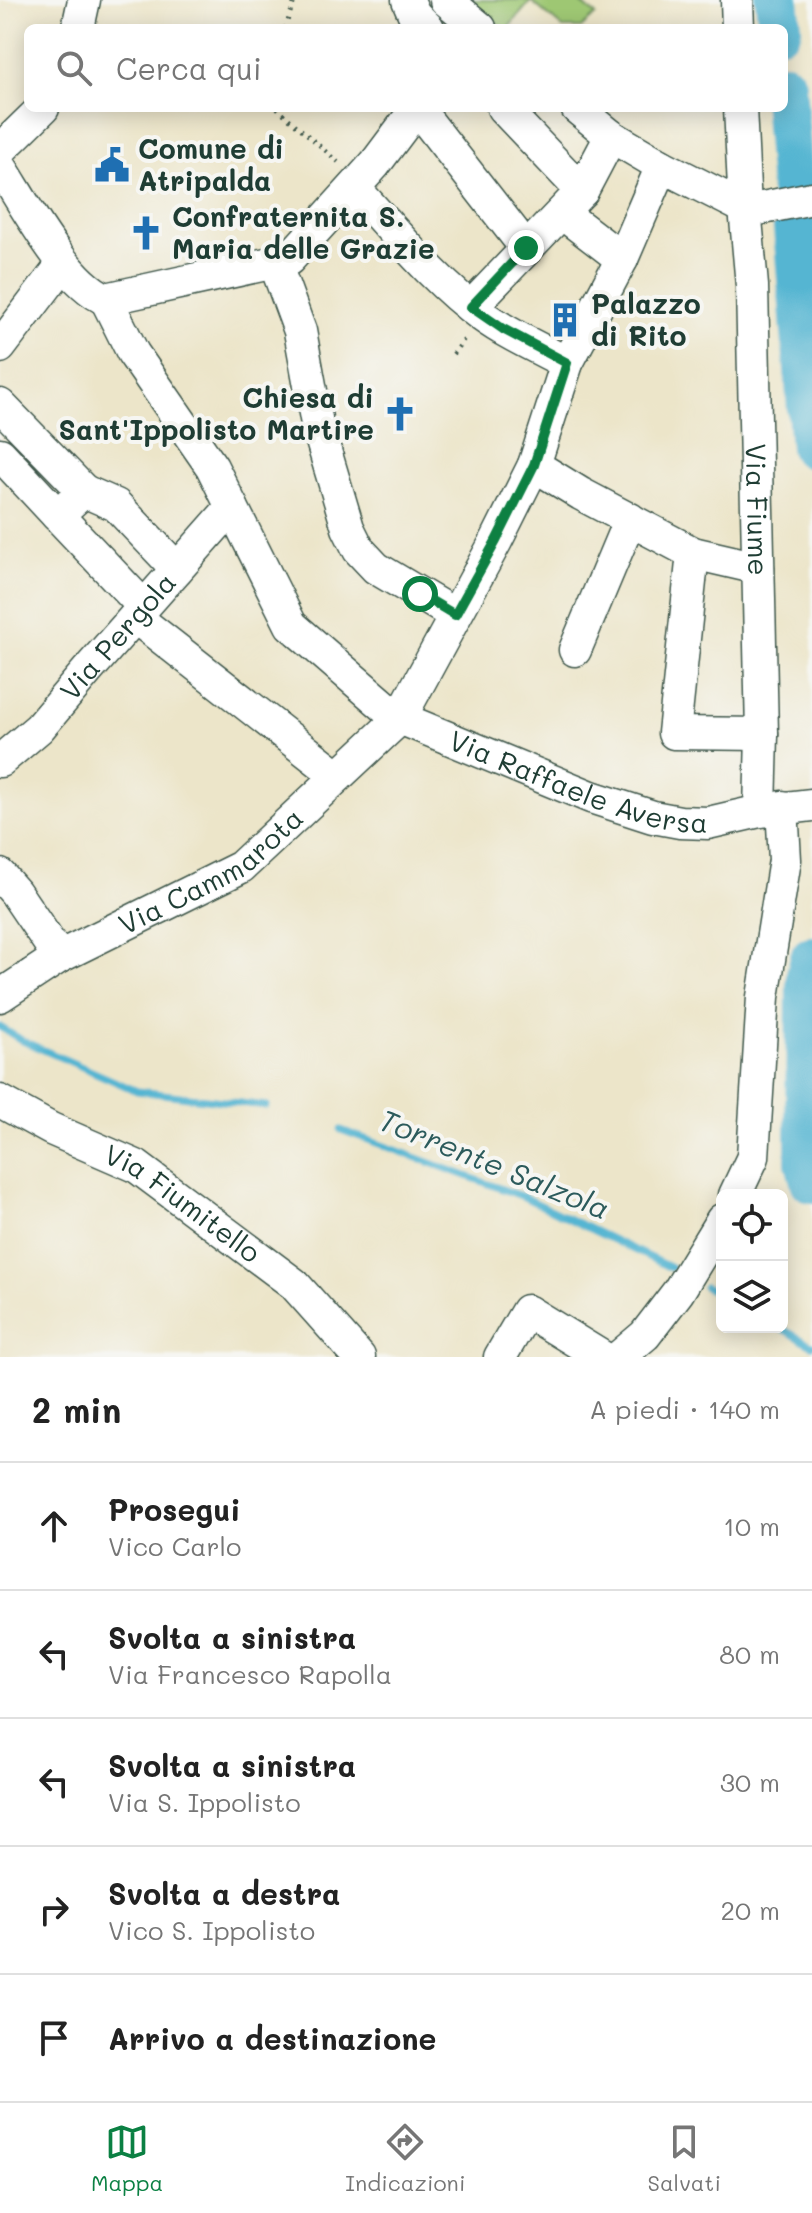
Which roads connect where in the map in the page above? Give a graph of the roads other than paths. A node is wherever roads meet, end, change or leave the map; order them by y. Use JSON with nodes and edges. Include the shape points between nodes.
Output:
{"nodes":[{"id":1,"x":84,"y":0,"type":"edge"},
{"id":2,"x":408,"y":0,"type":"edge"},
{"id":3,"x":446,"y":0,"type":"edge"},
{"id":4,"x":737,"y":0,"type":"edge"},
{"id":5,"x":79,"y":24,"type":"edge"},
{"id":6,"x":424,"y":24,"type":"edge"},
{"id":7,"x":475,"y":24,"type":"edge"},
{"id":8,"x":738,"y":24,"type":"edge"},
{"id":9,"x":40,"y":112,"type":"edge"},
{"id":10,"x":414,"y":112,"type":"edge"},
{"id":11,"x":420,"y":112,"type":"edge"},
{"id":12,"x":506,"y":112,"type":"edge"},
{"id":13,"x":582,"y":112,"type":"edge"},
{"id":14,"x":740,"y":112,"type":"edge"},
{"id":15,"x":611,"y":136,"type":"junction"},
{"id":16,"x":0,"y":150,"type":"edge"},
{"id":17,"x":0,"y":166,"type":"edge"},
{"id":18,"x":662,"y":166,"type":"junction"},
{"id":19,"x":357,"y":185,"type":"junction"},
{"id":20,"x":810,"y":198,"type":"edge"},
{"id":21,"x":572,"y":202,"type":"junction"},
{"id":22,"x":751,"y":209,"type":"junction"},
{"id":23,"x":526,"y":248,"type":"junction"},
{"id":24,"x":622,"y":259,"type":"junction"},
{"id":25,"x":275,"y":263,"type":"junction"},
{"id":26,"x":63,"y":264,"type":"junction"},
{"id":27,"x":106,"y":299,"type":"junction"},
{"id":28,"x":471,"y":307,"type":"junction"},
{"id":29,"x":0,"y":347,"type":"edge"},
{"id":30,"x":567,"y":363,"type":"junction"},
{"id":31,"x":0,"y":405,"type":"edge"},
{"id":32,"x":0,"y":454,"type":"edge"},
{"id":33,"x":534,"y":465,"type":"junction"},
{"id":34,"x":84,"y":491,"type":"junction"},
{"id":35,"x":232,"y":507,"type":"junction"},
{"id":36,"x":57,"y":515,"type":"junction"},
{"id":37,"x":630,"y":519,"type":"junction"},
{"id":38,"x":693,"y":553,"type":"junction"},
{"id":39,"x":758,"y":568,"type":"junction"},
{"id":40,"x":177,"y":569,"type":"junction"},
{"id":41,"x":139,"y":612,"type":"junction"},
{"id":42,"x":455,"y":615,"type":"junction"},
{"id":43,"x":575,"y":650,"type":"dead end"},
{"id":44,"x":400,"y":718,"type":"junction"},
{"id":45,"x":762,"y":734,"type":"junction"},
{"id":46,"x":0,"y":761,"type":"edge"},
{"id":47,"x":338,"y":776,"type":"junction"},
{"id":48,"x":787,"y":808,"type":"edge"},
{"id":49,"x":0,"y":875,"type":"edge"},
{"id":50,"x":59,"y":957,"type":"junction"},
{"id":51,"x":9,"y":989,"type":"edge"},
{"id":52,"x":0,"y":1101,"type":"edge"},
{"id":53,"x":738,"y":1189,"type":"edge"},
{"id":54,"x":716,"y":1230,"type":"edge"},
{"id":55,"x":350,"y":1346,"type":"edge"},
{"id":56,"x":373,"y":1357,"type":"edge"},
{"id":57,"x":500,"y":1357,"type":"edge"},
{"id":58,"x":602,"y":1357,"type":"edge"},
{"id":59,"x":619,"y":1357,"type":"edge"}],
"edges":[{"from":1,"to":5,"type":"street"},
{"from":2,"to":6,"type":"street"},
{"from":3,"to":7,"type":"street"},
{"from":4,"to":8,"type":"street"},
{"from":9,"to":16,"type":"street"},
{"from":10,"to":19,"type":"street"},
{"from":11,"to":23,"type":"street"},
{"from":12,"to":21,"type":"street"},
{"from":13,"to":15,"type":"street"},
{"from":14,"to":22,"type":"street","name":"Via Fiume"},
{"from":15,"to":18,"type":"street"},
{"from":15,"to":21,"type":"street"},
{"from":17,"to":26,"type":"street"},
{"from":18,"to":22,"type":"street"},
{"from":18,"to":24,"type":"street","name":"Via Cammarota"},
{"from":19,"to":25,"type":"street","via":[[289,259]]},
{"from":19,"to":28,"type":"street"},
{"from":20,"to":22,"type":"street"},
{"from":21,"to":23,"type":"street"},
{"from":21,"to":24,"type":"street"},
{"from":22,"to":39,"type":"street","name":"Via Fiume"},
{"from":23,"to":28,"type":"street"},
{"from":24,"to":30,"type":"street","name":"Via Cammarota"},
{"from":25,"to":27,"type":"street"},
{"from":25,"to":42,"type":"street","via":[[300,331],[317,424],[359,550],[376,568]]},
{"from":26,"to":27,"type":"street","via":[[92,293]]},
{"from":26,"to":29,"type":"street"},
{"from":27,"to":35,"type":"street","name":"Via Raffaele Aversa","via":[[133,353],[212,467]]},
{"from":28,"to":30,"type":"street"},
{"from":30,"to":33,"type":"street","name":"Via Cammarota"},
{"from":31,"to":34,"type":"street"},
{"from":32,"to":36,"type":"street"},
{"from":33,"to":37,"type":"street"},
{"from":33,"to":42,"type":"street","name":"Via Cammarota"},
{"from":34,"to":36,"type":"street"},
{"from":34,"to":40,"type":"street","via":[[116,505]]},
{"from":35,"to":40,"type":"street","name":"Via Pergola"},
{"from":35,"to":44,"type":"street","name":"Via Raffaele Aversa","via":[[291,625]]},
{"from":36,"to":41,"type":"street"},
{"from":37,"to":38,"type":"street"},
{"from":37,"to":43,"type":"street"},
{"from":38,"to":39,"type":"street"},
{"from":38,"to":45,"type":"street","via":[[674,733]]},
{"from":39,"to":45,"type":"street","name":"Via Fiume"},
{"from":40,"to":41,"type":"street","name":"Via Pergola"},
{"from":41,"to":46,"type":"street","name":"Via Pergola","via":[[39,728]]},
{"from":41,"to":47,"type":"street"},
{"from":42,"to":44,"type":"street","name":"Via Cammarota"},
{"from":44,"to":47,"type":"street","name":"Via Cammarota"},
{"from":44,"to":48,"type":"street","name":"Via Raffaele Aversa","via":[[653,817],[708,823]]},
{"from":45,"to":48,"type":"street","name":"Via Fiume"},
{"from":47,"to":50,"type":"street","name":"Via Cammarota","via":[[241,867]]},
{"from":48,"to":53,"type":"street","name":"Via Fiume","via":[[785,860],[763,997],[753,1157]]},
{"from":49,"to":50,"type":"street"},
{"from":50,"to":51,"type":"street","name":"Via Cammarota"},
{"from":52,"to":55,"type":"street","name":"Via Fiumitello","via":[[136,1166],[294,1284]]},
{"from":54,"to":59,"type":"street","via":[[678,1292],[645,1335]]},
{"from":55,"to":56,"type":"street","name":"Via Fiumitello"},
{"from":57,"to":58,"type":"street","via":[[527,1311]]}]}
